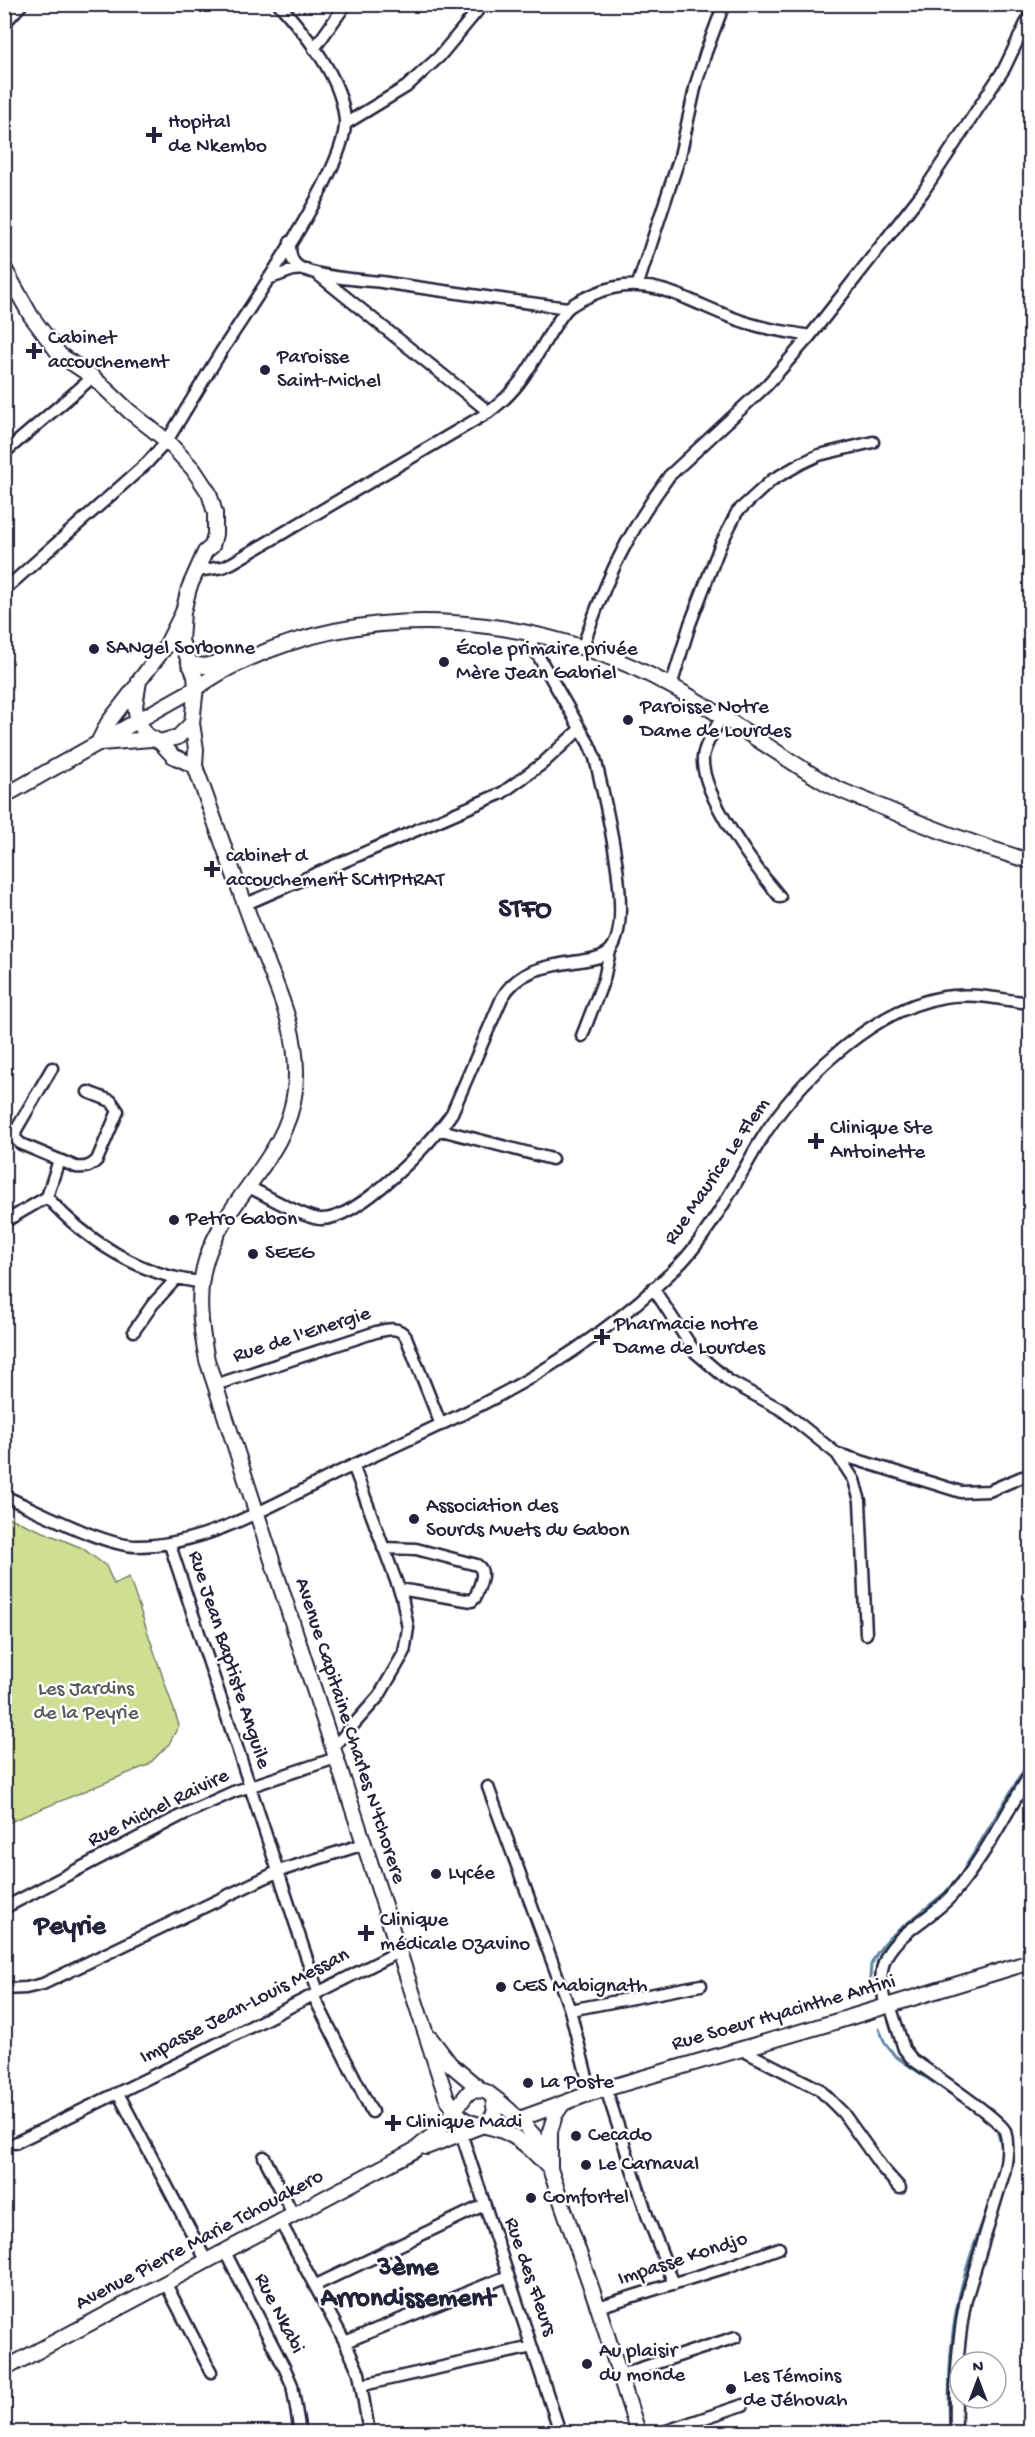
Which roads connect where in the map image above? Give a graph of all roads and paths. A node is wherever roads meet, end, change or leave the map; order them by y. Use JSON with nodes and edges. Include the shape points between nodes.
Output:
{"nodes":[{"id":1,"x":22,"y":4,"type":"edge"},
{"id":2,"x":279,"y":4,"type":"edge"},
{"id":3,"x":346,"y":4,"type":"edge"},
{"id":4,"x":483,"y":4,"type":"edge"},
{"id":5,"x":724,"y":4,"type":"edge"},
{"id":6,"x":1030,"y":15,"type":"edge"},
{"id":7,"x":4,"y":24,"type":"edge"},
{"id":8,"x":314,"y":49,"type":"junction"},
{"id":9,"x":345,"y":124,"type":"junction"},
{"id":10,"x":290,"y":242,"type":"junction"},
{"id":11,"x":4,"y":268,"type":"edge"},
{"id":12,"x":310,"y":270,"type":"junction"},
{"id":13,"x":268,"y":279,"type":"junction"},
{"id":14,"x":638,"y":284,"type":"junction"},
{"id":15,"x":568,"y":308,"type":"junction"},
{"id":16,"x":810,"y":336,"type":"junction"},
{"id":17,"x":93,"y":377,"type":"junction"},
{"id":18,"x":489,"y":412,"type":"junction"},
{"id":19,"x":167,"y":441,"type":"junction"},
{"id":20,"x":873,"y":442,"type":"dead end"},
{"id":21,"x":4,"y":453,"type":"edge"},
{"id":22,"x":197,"y":571,"type":"junction"},
{"id":23,"x":4,"y":590,"type":"edge"},
{"id":24,"x":183,"y":612,"type":"junction"},
{"id":25,"x":533,"y":633,"type":"junction"},
{"id":26,"x":583,"y":646,"type":"junction"},
{"id":27,"x":269,"y":651,"type":"junction"},
{"id":28,"x":187,"y":659,"type":"junction"},
{"id":29,"x":152,"y":664,"type":"junction"},
{"id":30,"x":140,"y":681,"type":"junction"},
{"id":31,"x":671,"y":686,"type":"junction"},
{"id":32,"x":196,"y":687,"type":"junction"},
{"id":33,"x":723,"y":715,"type":"junction"},
{"id":34,"x":193,"y":716,"type":"junction"},
{"id":35,"x":137,"y":719,"type":"junction"},
{"id":36,"x":580,"y":729,"type":"junction"},
{"id":37,"x":156,"y":741,"type":"junction"},
{"id":38,"x":98,"y":743,"type":"junction"},
{"id":39,"x":195,"y":766,"type":"junction"},
{"id":40,"x":4,"y":796,"type":"edge"},
{"id":41,"x":1030,"y":861,"type":"edge"},
{"id":42,"x":780,"y":897,"type":"dead end"},
{"id":43,"x":246,"y":904,"type":"junction"},
{"id":44,"x":610,"y":951,"type":"junction"},
{"id":45,"x":1030,"y":1003,"type":"edge"},
{"id":46,"x":582,"y":1036,"type":"dead end"},
{"id":47,"x":52,"y":1068,"type":"dead end"},
{"id":48,"x":88,"y":1092,"type":"dead end"},
{"id":49,"x":441,"y":1130,"type":"junction"},
{"id":50,"x":552,"y":1159,"type":"dead end"},
{"id":51,"x":59,"y":1160,"type":"junction"},
{"id":52,"x":249,"y":1187,"type":"junction"},
{"id":53,"x":47,"y":1197,"type":"junction"},
{"id":54,"x":4,"y":1222,"type":"edge"},
{"id":55,"x":176,"y":1279,"type":"junction"},
{"id":56,"x":201,"y":1282,"type":"junction"},
{"id":57,"x":653,"y":1288,"type":"junction"},
{"id":58,"x":134,"y":1331,"type":"dead end"},
{"id":59,"x":214,"y":1384,"type":"junction"},
{"id":60,"x":441,"y":1425,"type":"junction"},
{"id":61,"x":837,"y":1454,"type":"junction"},
{"id":62,"x":354,"y":1465,"type":"junction"},
{"id":63,"x":1022,"y":1477,"type":"dead end"},
{"id":64,"x":4,"y":1496,"type":"edge"},
{"id":65,"x":255,"y":1513,"type":"junction"},
{"id":66,"x":170,"y":1545,"type":"junction"},
{"id":67,"x":383,"y":1548,"type":"junction"},
{"id":68,"x":399,"y":1588,"type":"junction"},
{"id":69,"x":866,"y":1634,"type":"dead end"},
{"id":70,"x":335,"y":1753,"type":"junction"},
{"id":71,"x":1030,"y":1774,"type":"edge"},
{"id":72,"x":249,"y":1787,"type":"junction"},
{"id":73,"x":488,"y":1788,"type":"dead end"},
{"id":74,"x":364,"y":1844,"type":"junction"},
{"id":75,"x":279,"y":1871,"type":"junction"},
{"id":76,"x":4,"y":1908,"type":"edge"},
{"id":77,"x":400,"y":1951,"type":"junction"},
{"id":78,"x":1030,"y":1962,"type":"edge"},
{"id":79,"x":700,"y":1985,"type":"dead end"},
{"id":80,"x":4,"y":1989,"type":"edge"},
{"id":81,"x":316,"y":1993,"type":"junction"},
{"id":82,"x":888,"y":2006,"type":"junction"},
{"id":83,"x":570,"y":2010,"type":"junction"},
{"id":84,"x":425,"y":2030,"type":"junction"},
{"id":85,"x":740,"y":2049,"type":"junction"},
{"id":86,"x":606,"y":2088,"type":"junction"},
{"id":87,"x":591,"y":2093,"type":"junction"},
{"id":88,"x":113,"y":2096,"type":"junction"},
{"id":89,"x":446,"y":2096,"type":"junction"},
{"id":90,"x":491,"y":2097,"type":"junction"},
{"id":91,"x":557,"y":2106,"type":"junction"},
{"id":92,"x":372,"y":2112,"type":"dead end"},
{"id":93,"x":460,"y":2116,"type":"junction"},
{"id":94,"x":519,"y":2120,"type":"junction"},
{"id":95,"x":446,"y":2122,"type":"junction"},
{"id":96,"x":484,"y":2126,"type":"junction"},
{"id":97,"x":15,"y":2143,"type":"dead end"},
{"id":98,"x":415,"y":2150,"type":"junction"},
{"id":99,"x":549,"y":2154,"type":"junction"},
{"id":100,"x":264,"y":2157,"type":"dead end"},
{"id":101,"x":550,"y":2169,"type":"junction"},
{"id":102,"x":900,"y":2188,"type":"dead end"},
{"id":103,"x":483,"y":2205,"type":"junction"},
{"id":104,"x":287,"y":2219,"type":"junction"},
{"id":105,"x":779,"y":2248,"type":"dead end"},
{"id":106,"x":225,"y":2252,"type":"junction"},
{"id":107,"x":207,"y":2262,"type":"junction"},
{"id":108,"x":508,"y":2276,"type":"junction"},
{"id":109,"x":166,"y":2284,"type":"junction"},
{"id":110,"x":674,"y":2284,"type":"junction"},
{"id":111,"x":316,"y":2285,"type":"junction"},
{"id":112,"x":598,"y":2307,"type":"junction"},
{"id":113,"x":736,"y":2337,"type":"dead end"},
{"id":114,"x":345,"y":2342,"type":"junction"},
{"id":115,"x":532,"y":2347,"type":"junction"},
{"id":116,"x":4,"y":2369,"type":"edge"},
{"id":117,"x":211,"y":2372,"type":"dead end"},
{"id":118,"x":620,"y":2375,"type":"junction"},
{"id":119,"x":363,"y":2385,"type":"junction"},
{"id":120,"x":742,"y":2404,"type":"dead end"},
{"id":121,"x":300,"y":2433,"type":"edge"},
{"id":122,"x":369,"y":2433,"type":"edge"},
{"id":123,"x":560,"y":2433,"type":"edge"},
{"id":124,"x":638,"y":2433,"type":"edge"},
{"id":125,"x":663,"y":2433,"type":"edge"},
{"id":126,"x":956,"y":2433,"type":"edge"}],
"edges":[{"from":1,"to":7,"type":"street"},
{"from":2,"to":8,"type":"street"},
{"from":3,"to":8,"type":"street"},
{"from":4,"to":9,"type":"street","via":[[439,57],[406,87]]},
{"from":5,"to":14,"type":"street","via":[[702,62],[680,156]]},
{"from":6,"to":16,"type":"street","via":[[1004,69],[923,192]]},
{"from":8,"to":9,"type":"street","via":[[335,83]]},
{"from":9,"to":10,"type":"street","via":[[324,184]]},
{"from":10,"to":12,"type":"street","via":[[291,257],[300,267]]},
{"from":10,"to":13,"type":"street"},
{"from":11,"to":17,"type":"main road","via":[[60,355]]},
{"from":12,"to":13,"type":"street","via":[[293,270]]},
{"from":12,"to":15,"type":"street"},
{"from":12,"to":18,"type":"street"},
{"from":13,"to":19,"type":"street"},
{"from":14,"to":15,"type":"street","via":[[598,292]]},
{"from":14,"to":16,"type":"street","via":[[667,290],[750,324]]},
{"from":15,"to":18,"type":"street","via":[[519,385]]},
{"from":16,"to":26,"type":"street","via":[[767,385],[669,476],[616,560]]},
{"from":17,"to":19,"type":"main road"},
{"from":17,"to":21,"type":"street"},
{"from":18,"to":22,"type":"street","via":[[240,558],[223,567]]},
{"from":19,"to":22,"type":"main road","via":[[204,483],[213,502],[215,534]]},
{"from":19,"to":23,"type":"street"},
{"from":20,"to":31,"type":"street","via":[[802,463],[772,480],[737,512],[690,624]]},
{"from":22,"to":24,"type":"main road"},
{"from":24,"to":28,"type":"main road","name":"Avenue Capitaine Charles N'tchorere","via":[[181,641]]},
{"from":24,"to":29,"type":"main road"},
{"from":25,"to":26,"type":"main road"},
{"from":25,"to":27,"type":"main road","via":[[450,622],[400,623],[340,629]]},
{"from":25,"to":36,"type":"street","via":[[532,644]]},
{"from":26,"to":31,"type":"main road"},
{"from":27,"to":28,"type":"main road","via":[[205,666]]},
{"from":27,"to":32,"type":"main road"},
{"from":27,"to":34,"type":"main road","via":[[215,684]]},
{"from":28,"to":29,"type":"main road","via":[[165,654]]},
{"from":28,"to":32,"type":"main road","name":"Avenue Capitaine Charles N'tchorere"},
{"from":29,"to":30,"type":"main road"},
{"from":30,"to":35,"type":"main road","via":[[135,706]]},
{"from":30,"to":38,"type":"main road"},
{"from":31,"to":33,"type":"main road"},
{"from":32,"to":34,"type":"main road","name":"Avenue Capitaine Charles N'tchorere"},
{"from":32,"to":35,"type":"main road"},
{"from":33,"to":41,"type":"main road","via":[[823,782],[931,828]]},
{"from":33,"to":42,"type":"street","via":[[704,751],[708,782],[723,816]]},
{"from":34,"to":37,"type":"main road","via":[[178,737]]},
{"from":34,"to":39,"type":"main road","name":"Avenue Capitaine Charles N'tchorere"},
{"from":35,"to":37,"type":"main road","via":[[141,729]]},
{"from":35,"to":38,"type":"main road"},
{"from":36,"to":43,"type":"street","via":[[533,772],[502,793]]},
{"from":36,"to":44,"type":"street","via":[[595,758],[616,855],[619,917],[617,937]]},
{"from":37,"to":38,"type":"main road"},
{"from":37,"to":39,"type":"main road","via":[[173,756]]},
{"from":38,"to":40,"type":"main road"},
{"from":39,"to":43,"type":"main road","name":"Avenue Capitaine Charles N'tchorere"},
{"from":43,"to":52,"type":"main road","name":"Avenue Capitaine Charles N'tchorere","via":[[290,1020],[297,1070],[285,1128]]},
{"from":44,"to":46,"type":"street","via":[[604,979]]},
{"from":44,"to":49,"type":"street","via":[[597,958],[537,968],[511,984],[461,1097]]},
{"from":45,"to":57,"type":"street","name":"Rue Maurice Le Flem","via":[[973,995],[925,1001],[897,1012],[848,1046],[804,1084],[761,1140],[692,1251]]},
{"from":47,"to":51,"type":"street","via":[[15,1136],[21,1144]]},
{"from":48,"to":51,"type":"street","via":[[111,1101],[117,1116],[92,1165],[84,1168]]},
{"from":49,"to":50,"type":"street"},
{"from":49,"to":52,"type":"street","via":[[378,1190],[328,1219],[318,1219]]},
{"from":51,"to":53,"type":"street"},
{"from":52,"to":56,"type":"main road","name":"Avenue Capitaine Charles N'tchorere","via":[[212,1246]]},
{"from":53,"to":54,"type":"street"},
{"from":53,"to":55,"type":"street","via":[[89,1238]]},
{"from":55,"to":56,"type":"street"},
{"from":55,"to":58,"type":"street"},
{"from":56,"to":59,"type":"main road","name":"Avenue Capitaine Charles N'tchorere","via":[[201,1330]]},
{"from":57,"to":60,"type":"street","name":"Rue Maurice Le Flem","via":[[600,1331],[535,1375]]},
{"from":57,"to":61,"type":"street","via":[[695,1352],[729,1381],[782,1410]]},
{"from":59,"to":60,"type":"street","name":"Rue de l'Energie","via":[[395,1329],[406,1337]]},
{"from":59,"to":65,"type":"main road","name":"Avenue Capitaine Charles N'tchorere"},
{"from":60,"to":62,"type":"street","name":"Rue Maurice Le Flem"},
{"from":61,"to":63,"type":"street","via":[[961,1492],[989,1491]]},
{"from":61,"to":69,"type":"street","via":[[854,1480],[860,1501]]},
{"from":62,"to":65,"type":"street","name":"Rue Maurice Le Flem"},
{"from":62,"to":67,"type":"street"},
{"from":64,"to":66,"type":"street","name":"Rue Maurice Le Flem","via":[[117,1544]]},
{"from":65,"to":66,"type":"street","name":"Rue Maurice Le Flem"},
{"from":65,"to":70,"type":"main road","name":"Avenue Capitaine Charles N'tchorere"},
{"from":66,"to":72,"type":"street","name":"Rue Jean Baptiste Anguile"},
{"from":67,"to":68,"type":"street"},
{"from":67,"to":68,"type":"street","via":[[432,1552],[477,1565],[483,1573],[472,1601]]},
{"from":68,"to":70,"type":"street","via":[[408,1628],[404,1653],[379,1696]]},
{"from":70,"to":72,"type":"street","name":"Rue Michel Raivire"},
{"from":70,"to":74,"type":"main road","name":"Avenue Capitaine Charles N'tchorere"},
{"from":71,"to":82,"type":"street","via":[[952,1897],[890,1952],[881,1981]]},
{"from":72,"to":75,"type":"street","name":"Rue Jean Baptiste Anguile"},
{"from":72,"to":76,"type":"street","name":"Rue Michel Raivire","via":[[180,1816]]},
{"from":73,"to":83,"type":"street"},
{"from":74,"to":75,"type":"street"},
{"from":74,"to":77,"type":"main road","name":"Avenue Capitaine Charles N'tchorere"},
{"from":75,"to":80,"type":"street","via":[[76,1970],[26,1988]]},
{"from":75,"to":81,"type":"street","name":"Rue Jean Baptiste Anguile"},
{"from":77,"to":81,"type":"street","name":"Impasse Jean-Louis Messan"},
{"from":77,"to":84,"type":"main road","name":"Avenue Capitaine Charles N'tchorere"},
{"from":78,"to":82,"type":"main road","name":"Rue Soeur Hyacinthe Antini"},
{"from":79,"to":83,"type":"street"},
{"from":81,"to":88,"type":"street","name":"Impasse Jean-Louis Messan"},
{"from":81,"to":92,"type":"street","name":"Rue Jean Baptiste Anguile"},
{"from":82,"to":85,"type":"main road","name":"Rue Soeur Hyacinthe Antini"},
{"from":82,"to":126,"type":"street","via":[[904,2049],[912,2059],[1000,2123],[1006,2140],[1005,2173],[962,2319],[956,2367]]},
{"from":83,"to":87,"type":"street"},
{"from":84,"to":89,"type":"main road"},
{"from":84,"to":90,"type":"main road","via":[[443,2057]]},
{"from":85,"to":86,"type":"main road","name":"Rue Soeur Hyacinthe Antini"},
{"from":85,"to":102,"type":"street","via":[[819,2088]]},
{"from":86,"to":87,"type":"main road","name":"Rue Soeur Hyacinthe Antini"},
{"from":86,"to":110,"type":"street"},
{"from":87,"to":91,"type":"main road","name":"Rue Soeur Hyacinthe Antini"},
{"from":88,"to":97,"type":"street","name":"Impasse Jean-Louis Messan"},
{"from":88,"to":107,"type":"street"},
{"from":89,"to":93,"type":"main road"},
{"from":89,"to":95,"type":"main road"},
{"from":90,"to":91,"type":"main road","via":[[525,2109]]},
{"from":90,"to":93,"type":"main road","via":[[470,2092]]},
{"from":90,"to":94,"type":"main road"},
{"from":90,"to":96,"type":"main road","via":[[495,2112]]},
{"from":91,"to":94,"type":"main road","name":"Rue Soeur Hyacinthe Antini"},
{"from":91,"to":99,"type":"main road"},
{"from":93,"to":95,"type":"main road"},
{"from":93,"to":96,"type":"main road","via":[[474,2126]]},
{"from":93,"to":98,"type":"main road"},
{"from":93,"to":103,"type":"street","name":"Rue des Fleurs"},
{"from":94,"to":96,"type":"main road","name":"Rue Soeur Hyacinthe Antini"},
{"from":94,"to":99,"type":"main road"},
{"from":95,"to":98,"type":"main road"},
{"from":96,"to":101,"type":"main road","via":[[507,2132]]},
{"from":98,"to":104,"type":"main road","name":"Avenue Pierre Marie Tchouakero"},
{"from":99,"to":101,"type":"main road"},
{"from":100,"to":104,"type":"street"},
{"from":101,"to":112,"type":"main road"},
{"from":103,"to":108,"type":"street","name":"Rue des Fleurs"},
{"from":103,"to":111,"type":"street"},
{"from":104,"to":106,"type":"main road","name":"Avenue Pierre Marie Tchouakero"},
{"from":104,"to":111,"type":"street"},
{"from":105,"to":110,"type":"street","name":"Impasse Kondjo"},
{"from":106,"to":107,"type":"main road","name":"Avenue Pierre Marie Tchouakero"},
{"from":106,"to":121,"type":"street","name":"Rue Nkabi","via":[[285,2369]]},
{"from":107,"to":109,"type":"main road","name":"Avenue Pierre Marie Tchouakero"},
{"from":108,"to":114,"type":"street"},
{"from":108,"to":115,"type":"street","name":"Rue des Fleurs"},
{"from":109,"to":116,"type":"main road","name":"Avenue Pierre Marie Tchouakero"},
{"from":109,"to":117,"type":"street"},
{"from":110,"to":112,"type":"street","name":"Impasse Kondjo"},
{"from":111,"to":114,"type":"street"},
{"from":112,"to":118,"type":"main road"},
{"from":113,"to":118,"type":"street"},
{"from":114,"to":119,"type":"street"},
{"from":115,"to":119,"type":"street"},
{"from":115,"to":123,"type":"street","name":"Rue des Fleurs"},
{"from":118,"to":124,"type":"main road"},
{"from":119,"to":122,"type":"street"},
{"from":120,"to":125,"type":"street"}]}
